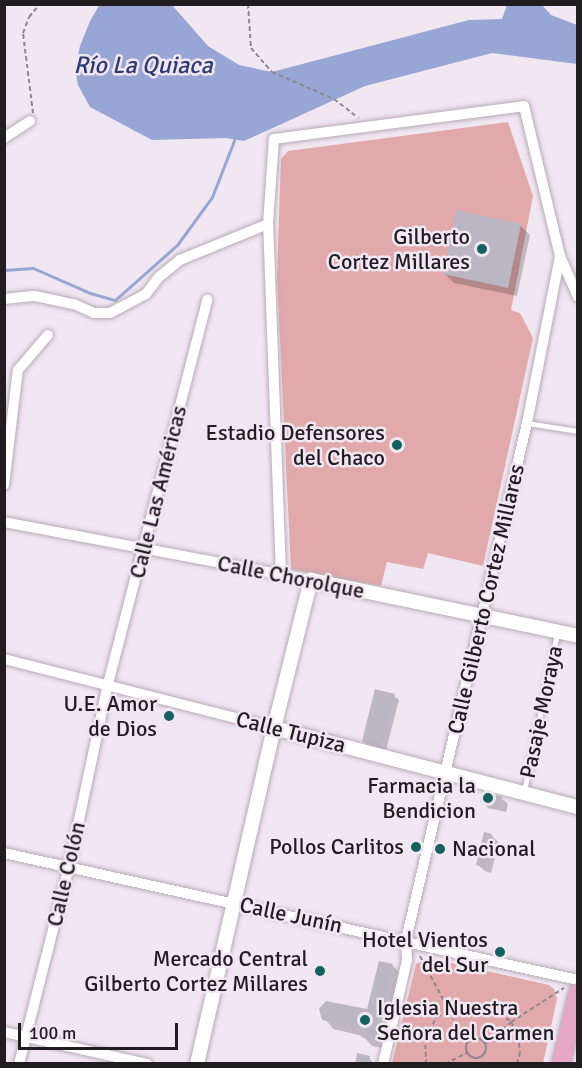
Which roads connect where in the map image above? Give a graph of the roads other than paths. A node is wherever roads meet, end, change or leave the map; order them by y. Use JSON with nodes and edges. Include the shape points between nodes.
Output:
{"nodes":[{"id":1,"x":30,"y":121,"type":"road end"},
{"id":2,"x":4,"y":138,"type":"edge"},
{"id":3,"x":268,"y":224,"type":"junction"},
{"id":4,"x":560,"y":256,"type":"junction"},
{"id":5,"x":578,"y":297,"type":"edge"},
{"id":6,"x":4,"y":299,"type":"edge"},
{"id":7,"x":207,"y":300,"type":"dead end"},
{"id":8,"x":48,"y":335,"type":"dead end"},
{"id":9,"x":527,"y":423,"type":"junction"},
{"id":10,"x":578,"y":431,"type":"edge"},
{"id":11,"x":4,"y":485,"type":"edge"},
{"id":12,"x":4,"y":522,"type":"edge"},
{"id":13,"x":143,"y":548,"type":"junction"},
{"id":14,"x":281,"y":575,"type":"junction"},
{"id":15,"x":311,"y":580,"type":"junction"},
{"id":16,"x":480,"y":617,"type":"junction"},
{"id":17,"x":558,"y":632,"type":"junction"},
{"id":18,"x":578,"y":636,"type":"edge"},
{"id":19,"x":4,"y":659,"type":"edge"},
{"id":20,"x":108,"y":684,"type":"junction"},
{"id":21,"x":274,"y":728,"type":"junction"},
{"id":22,"x":446,"y":771,"type":"junction"},
{"id":23,"x":524,"y":793,"type":"junction"},
{"id":24,"x":578,"y":807,"type":"edge"},
{"id":25,"x":4,"y":853,"type":"edge"},
{"id":26,"x":69,"y":867,"type":"junction"},
{"id":27,"x":233,"y":903,"type":"junction"},
{"id":28,"x":406,"y":940,"type":"junction"},
{"id":29,"x":575,"y":986,"type":"edge"},
{"id":30,"x":4,"y":1032,"type":"edge"},
{"id":31,"x":26,"y":1037,"type":"junction"},
{"id":32,"x":19,"y":1064,"type":"edge"},
{"id":33,"x":147,"y":1064,"type":"edge"},
{"id":34,"x":197,"y":1064,"type":"edge"},
{"id":35,"x":383,"y":1064,"type":"edge"},
{"id":36,"x":561,"y":1064,"type":"edge"}],
"edges":[{"from":1,"to":2,"type":"street"},
{"from":3,"to":4,"type":"street","via":[[274,139],[524,106]]},
{"from":3,"to":6,"type":"street","via":[[180,260],[146,294],[110,313],[94,313],[74,304],[35,296]]},
{"from":3,"to":14,"type":"street"},
{"from":4,"to":5,"type":"street"},
{"from":4,"to":9,"type":"street","name":"Calle Gilberto Cortez Millares"},
{"from":7,"to":13,"type":"street","name":"Calle Las Américas"},
{"from":8,"to":11,"type":"street","via":[[18,370]]},
{"from":9,"to":10,"type":"lane"},
{"from":9,"to":16,"type":"street","name":"Calle Gilberto Cortez Millares"},
{"from":12,"to":13,"type":"street","name":"Calle Chorolque"},
{"from":13,"to":14,"type":"street","name":"Calle Chorolque"},
{"from":13,"to":20,"type":"street","name":"Calle Las Américas"},
{"from":14,"to":15,"type":"street","name":"Calle Chorolque"},
{"from":15,"to":16,"type":"street","name":"Calle Chorolque"},
{"from":15,"to":21,"type":"street"},
{"from":16,"to":17,"type":"street","name":"Calle Chorolque"},
{"from":16,"to":22,"type":"street","name":"Calle Gilberto Cortez Millares"},
{"from":17,"to":18,"type":"street","name":"Calle Chorolque"},
{"from":17,"to":23,"type":"lane","name":"Pasaje Moraya"},
{"from":19,"to":20,"type":"street","name":"Calle Tupiza"},
{"from":20,"to":21,"type":"street","name":"Calle Tupiza"},
{"from":20,"to":26,"type":"street","name":"Calle Colón"},
{"from":21,"to":22,"type":"street","name":"Calle Tupiza"},
{"from":21,"to":27,"type":"street"},
{"from":22,"to":23,"type":"street","name":"Calle Tupiza"},
{"from":22,"to":28,"type":"street","name":"Calle Gilberto Cortez Millares"},
{"from":23,"to":24,"type":"street","name":"Calle Tupiza"},
{"from":25,"to":26,"type":"street","name":"Calle Junín"},
{"from":26,"to":27,"type":"street","name":"Calle Junín"},
{"from":26,"to":31,"type":"street","name":"Calle Colón"},
{"from":27,"to":28,"type":"street","name":"Calle Junín"},
{"from":27,"to":34,"type":"street"},
{"from":28,"to":29,"type":"street","name":"Calle Junín"},
{"from":28,"to":35,"type":"street","name":"Calle Gilberto Cortez Millares","via":[[406,960]]},
{"from":29,"to":36,"type":"highway"},
{"from":30,"to":31,"type":"street"},
{"from":31,"to":32,"type":"street","name":"Calle Colón"},
{"from":31,"to":33,"type":"street"}]}
